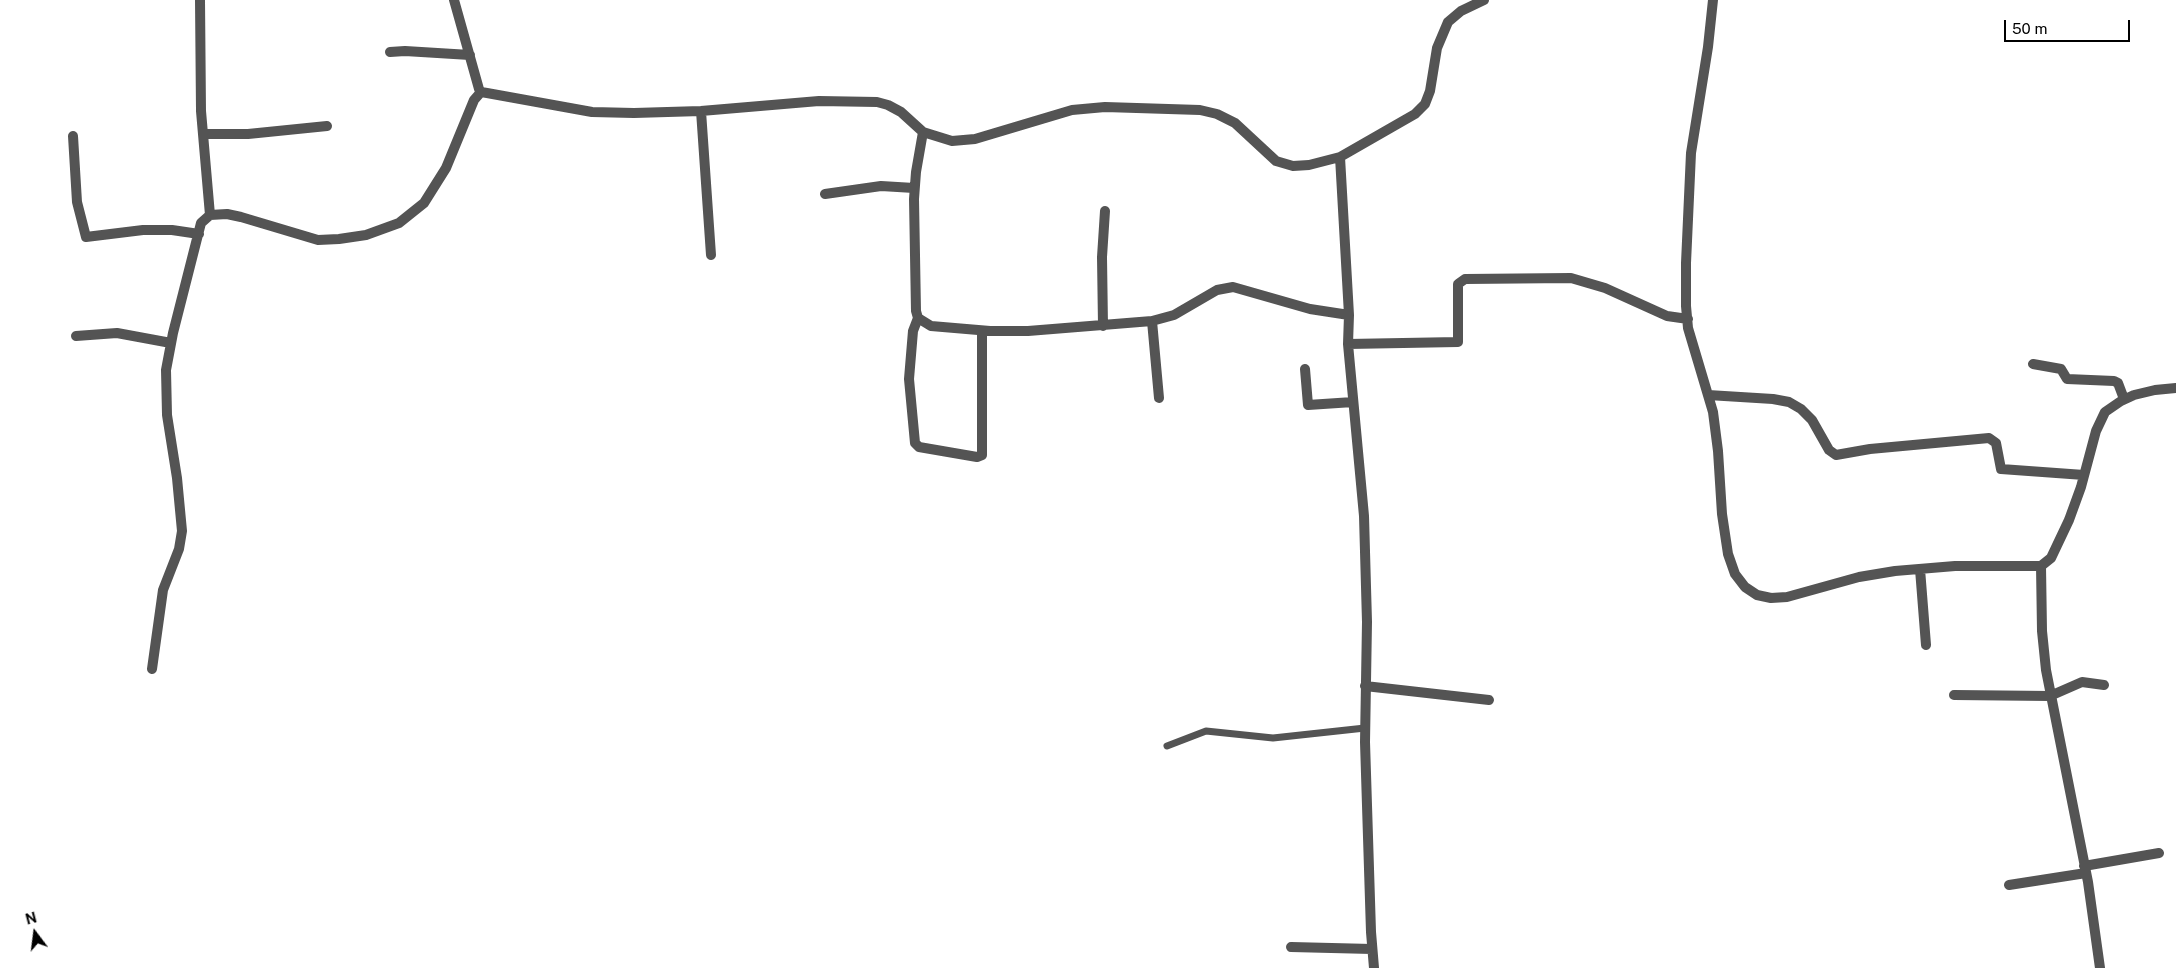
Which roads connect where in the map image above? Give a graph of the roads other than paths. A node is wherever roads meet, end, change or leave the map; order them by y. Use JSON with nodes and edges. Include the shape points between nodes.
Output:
{"nodes":[{"id":1,"x":200,"y":0,"type":"edge"},
{"id":2,"x":454,"y":0,"type":"edge"},
{"id":3,"x":1484,"y":0,"type":"edge"},
{"id":4,"x":1714,"y":0,"type":"edge"},
{"id":5,"x":390,"y":52,"type":"dead end"},
{"id":6,"x":470,"y":54,"type":"junction"},
{"id":7,"x":481,"y":92,"type":"junction"},
{"id":8,"x":701,"y":111,"type":"junction"},
{"id":9,"x":327,"y":126,"type":"dead end"},
{"id":10,"x":923,"y":132,"type":"junction"},
{"id":11,"x":203,"y":134,"type":"junction"},
{"id":12,"x":73,"y":136,"type":"dead end"},
{"id":13,"x":1340,"y":157,"type":"junction"},
{"id":14,"x":914,"y":188,"type":"junction"},
{"id":15,"x":825,"y":194,"type":"dead end"},
{"id":16,"x":1105,"y":212,"type":"dead end"},
{"id":17,"x":210,"y":215,"type":"junction"},
{"id":18,"x":199,"y":234,"type":"junction"},
{"id":19,"x":711,"y":255,"type":"dead end"},
{"id":20,"x":1348,"y":315,"type":"junction"},
{"id":21,"x":918,"y":318,"type":"junction"},
{"id":22,"x":1688,"y":319,"type":"junction"},
{"id":23,"x":1152,"y":321,"type":"junction"},
{"id":24,"x":1103,"y":326,"type":"junction"},
{"id":25,"x":982,"y":330,"type":"junction"},
{"id":26,"x":76,"y":336,"type":"dead end"},
{"id":27,"x":171,"y":343,"type":"junction"},
{"id":28,"x":1348,"y":344,"type":"junction"},
{"id":29,"x":2033,"y":364,"type":"dead end"},
{"id":30,"x":1305,"y":369,"type":"dead end"},
{"id":31,"x":2176,"y":388,"type":"edge"},
{"id":32,"x":1708,"y":395,"type":"junction"},
{"id":33,"x":1159,"y":398,"type":"dead end"},
{"id":34,"x":2124,"y":399,"type":"junction"},
{"id":35,"x":1353,"y":402,"type":"junction"},
{"id":36,"x":2084,"y":475,"type":"junction"},
{"id":37,"x":2041,"y":566,"type":"junction"},
{"id":38,"x":1920,"y":569,"type":"junction"},
{"id":39,"x":1926,"y":645,"type":"dead end"},
{"id":40,"x":152,"y":669,"type":"dead end"},
{"id":41,"x":2104,"y":685,"type":"dead end"},
{"id":42,"x":1365,"y":686,"type":"junction"},
{"id":43,"x":1954,"y":695,"type":"dead end"},
{"id":44,"x":2050,"y":696,"type":"junction"},
{"id":45,"x":1489,"y":700,"type":"dead end"},
{"id":46,"x":1365,"y":728,"type":"junction"},
{"id":47,"x":1168,"y":746,"type":"dead end"},
{"id":48,"x":2159,"y":853,"type":"dead end"},
{"id":49,"x":2085,"y":870,"type":"junction"},
{"id":50,"x":2009,"y":885,"type":"dead end"},
{"id":51,"x":1292,"y":947,"type":"dead end"},
{"id":52,"x":1372,"y":949,"type":"junction"},
{"id":53,"x":1374,"y":968,"type":"edge"},
{"id":54,"x":2100,"y":968,"type":"edge"}],
"edges":[{"from":1,"to":11,"type":"street"},
{"from":2,"to":6,"type":"street"},
{"from":3,"to":13,"type":"street","via":[[1461,11],[1448,22],[1438,48],[1425,104],[1415,114]]},
{"from":4,"to":22,"type":"street","via":[[1691,154],[1686,263]]},
{"from":5,"to":6,"type":"street"},
{"from":6,"to":7,"type":"street"},
{"from":7,"to":8,"type":"street","via":[[592,112]]},
{"from":7,"to":17,"type":"street","via":[[474,100],[446,168],[424,202],[399,223],[366,235],[318,240],[242,216]]},
{"from":8,"to":10,"type":"street","via":[[819,101],[876,102],[901,112]]},
{"from":8,"to":19,"type":"street"},
{"from":9,"to":11,"type":"street","via":[[248,134]]},
{"from":10,"to":13,"type":"street","via":[[952,141],[975,139],[1072,110],[1105,107],[1200,110],[1218,114],[1235,123],[1276,161],[1293,166]]},
{"from":10,"to":14,"type":"street"},
{"from":11,"to":17,"type":"street"},
{"from":12,"to":18,"type":"street","via":[[77,202],[86,237],[143,230]]},
{"from":13,"to":20,"type":"street"},
{"from":14,"to":15,"type":"street","via":[[881,186]]},
{"from":14,"to":21,"type":"street"},
{"from":16,"to":24,"type":"street"},
{"from":17,"to":18,"type":"street","via":[[201,223]]},
{"from":18,"to":27,"type":"street"},
{"from":20,"to":23,"type":"street","via":[[1310,309],[1233,287],[1217,290],[1174,314]]},
{"from":20,"to":28,"type":"street"},
{"from":21,"to":25,"type":"street","via":[[931,326]]},
{"from":21,"to":25,"type":"street","via":[[913,331],[909,379],[915,443],[919,447],[977,457],[982,455]]},
{"from":22,"to":28,"type":"street","via":[[1667,316],[1605,288],[1572,278],[1465,279],[1458,284],[1458,342]]},
{"from":22,"to":32,"type":"street"},
{"from":23,"to":24,"type":"street"},
{"from":23,"to":33,"type":"street"},
{"from":24,"to":25,"type":"street","via":[[1028,331]]},
{"from":26,"to":27,"type":"street","via":[[117,333]]},
{"from":27,"to":40,"type":"street","via":[[166,393],[182,531],[179,549],[163,590]]},
{"from":28,"to":35,"type":"street"},
{"from":29,"to":34,"type":"street","via":[[2061,369],[2066,378],[2114,381],[2118,383]]},
{"from":30,"to":35,"type":"street","via":[[1308,405]]},
{"from":31,"to":34,"type":"street"},
{"from":32,"to":36,"type":"street","via":[[1789,402],[1812,420],[1829,450],[1836,455],[1989,438],[1996,443],[2001,469]]},
{"from":32,"to":38,"type":"street","via":[[1717,443],[1728,554],[1735,574],[1745,587],[1757,595],[1787,597],[1859,577]]},
{"from":34,"to":36,"type":"street","via":[[2105,412],[2096,430]]},
{"from":35,"to":42,"type":"street","via":[[1364,516]]},
{"from":36,"to":37,"type":"street","via":[[2066,528],[2051,558]]},
{"from":37,"to":38,"type":"street"},
{"from":37,"to":44,"type":"street","via":[[2042,648]]},
{"from":38,"to":39,"type":"street"},
{"from":41,"to":44,"type":"street","via":[[2082,682]]},
{"from":42,"to":45,"type":"street"},
{"from":42,"to":46,"type":"street"},
{"from":43,"to":44,"type":"street"},
{"from":44,"to":49,"type":"street"},
{"from":46,"to":47,"type":"lane","via":[[1273,738],[1206,731]]},
{"from":46,"to":52,"type":"street"},
{"from":48,"to":49,"type":"street"},
{"from":49,"to":50,"type":"street"},
{"from":49,"to":54,"type":"street"},
{"from":51,"to":52,"type":"street"},
{"from":52,"to":53,"type":"street"}]}
